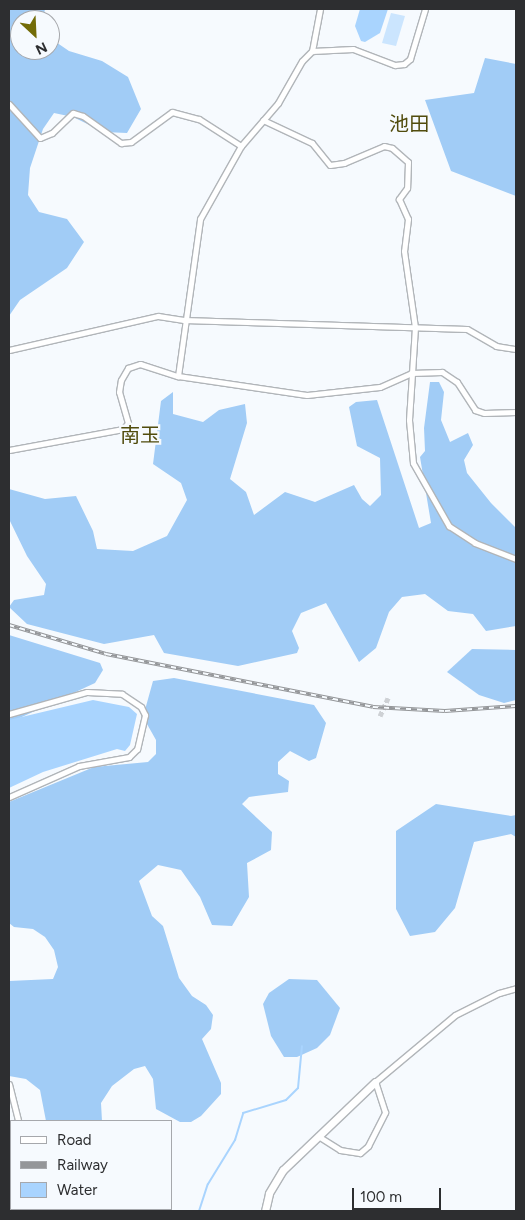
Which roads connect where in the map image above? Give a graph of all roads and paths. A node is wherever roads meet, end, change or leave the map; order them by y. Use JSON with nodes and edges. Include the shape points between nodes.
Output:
{"nodes":[{"id":1,"x":320,"y":9,"type":"edge"},
{"id":2,"x":425,"y":9,"type":"edge"},
{"id":3,"x":312,"y":51,"type":"junction"},
{"id":4,"x":9,"y":104,"type":"edge"},
{"id":5,"x":263,"y":120,"type":"junction"},
{"id":6,"x":241,"y":146,"type":"junction"},
{"id":7,"x":184,"y":320,"type":"junction"},
{"id":8,"x":414,"y":327,"type":"junction"},
{"id":9,"x":516,"y":349,"type":"edge"},
{"id":10,"x":9,"y":350,"type":"edge"},
{"id":11,"x":411,"y":373,"type":"junction"},
{"id":12,"x":178,"y":376,"type":"junction"},
{"id":13,"x":516,"y":412,"type":"edge"},
{"id":14,"x":9,"y":450,"type":"edge"},
{"id":15,"x":516,"y":560,"type":"edge"},
{"id":16,"x":9,"y":714,"type":"edge"},
{"id":17,"x":9,"y":797,"type":"edge"},
{"id":18,"x":516,"y":988,"type":"edge"},
{"id":19,"x":375,"y":1082,"type":"junction"},
{"id":20,"x":9,"y":1084,"type":"edge"},
{"id":21,"x":18,"y":1120,"type":"edge"},
{"id":22,"x":318,"y":1136,"type":"junction"},
{"id":23,"x":265,"y":1211,"type":"edge"}],
"edges":[{"from":1,"to":3,"type":"street"},
{"from":2,"to":3,"type":"street","via":[[410,59],[404,64],[396,65],[353,49]]},
{"from":3,"to":5,"type":"street"},
{"from":4,"to":6,"type":"street","via":[[40,138],[52,133],[73,113],[83,116],[121,142],[130,142],[172,112],[199,118]]},
{"from":5,"to":6,"type":"street"},
{"from":5,"to":8,"type":"street","via":[[312,143],[330,165],[344,163],[384,146],[408,162],[407,188],[399,199],[408,218],[404,251]]},
{"from":6,"to":7,"type":"street","via":[[200,219]]},
{"from":7,"to":8,"type":"street"},
{"from":7,"to":10,"type":"street","via":[[158,316],[138,319]]},
{"from":7,"to":12,"type":"street"},
{"from":8,"to":9,"type":"street","via":[[467,329],[496,346]]},
{"from":8,"to":11,"type":"street"},
{"from":11,"to":12,"type":"street","via":[[380,387],[307,395]]},
{"from":11,"to":13,"type":"street","via":[[442,372],[450,376],[466,401],[484,413]]},
{"from":11,"to":15,"type":"street","via":[[408,420],[413,463],[434,505],[456,532]]},
{"from":12,"to":14,"type":"street","via":[[140,364],[128,368],[120,392],[128,424],[123,429]]},
{"from":16,"to":17,"type":"street","via":[[87,692],[122,694],[141,707],[145,715],[139,745],[129,757],[79,766]]},
{"from":18,"to":19,"type":"street","via":[[499,992],[455,1015]]},
{"from":19,"to":22,"type":"street"},
{"from":19,"to":22,"type":"street","via":[[385,1112],[368,1146],[360,1153],[352,1153],[340,1150]]},
{"from":20,"to":21,"type":"street"},
{"from":22,"to":23,"type":"street","via":[[283,1170],[269,1193]]}]}
